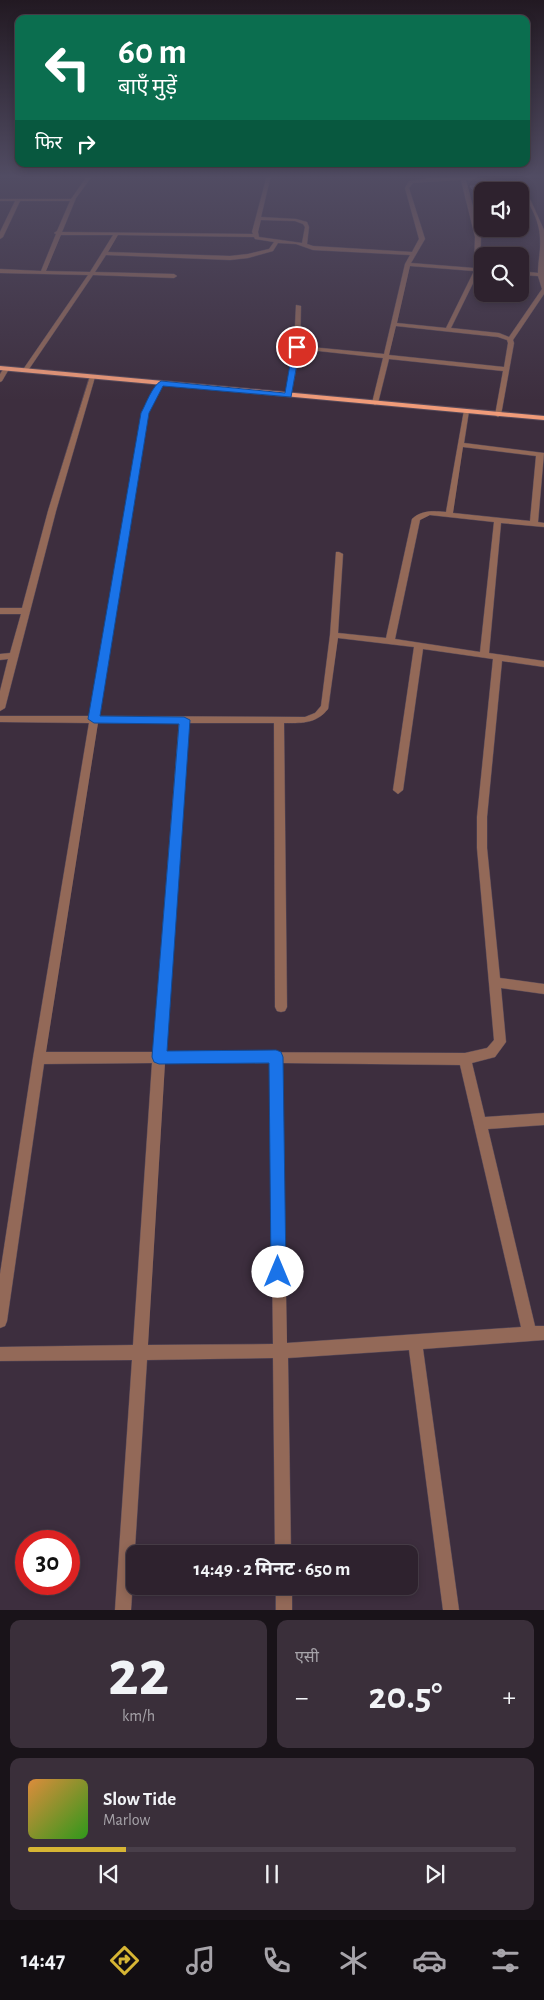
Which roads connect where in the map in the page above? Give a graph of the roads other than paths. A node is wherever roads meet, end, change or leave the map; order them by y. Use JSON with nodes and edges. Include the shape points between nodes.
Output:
{"nodes":[{"id":1,"x":51,"y":250,"type":"edge"},
{"id":2,"x":106,"y":250,"type":"edge"},
{"id":3,"x":270,"y":250,"type":"edge"},
{"id":4,"x":339,"y":250,"type":"edge"},
{"id":5,"x":416,"y":250,"type":"edge"},
{"id":6,"x":541,"y":250,"type":"edge"},
{"id":7,"x":104,"y":253,"type":"junction"},
{"id":8,"x":414,"y":254,"type":"junction"},
{"id":9,"x":408,"y":264,"type":"junction"},
{"id":10,"x":474,"y":270,"type":"edge"},
{"id":11,"x":0,"y":271,"type":"edge"},
{"id":12,"x":43,"y":271,"type":"junction"},
{"id":13,"x":92,"y":273,"type":"junction"},
{"id":14,"x":529,"y":274,"type":"edge"},
{"id":15,"x":540,"y":275,"type":"junction"},
{"id":16,"x":174,"y":276,"type":"dead end"},
{"id":17,"x":474,"y":281,"type":"edge"},
{"id":18,"x":544,"y":290,"type":"edge"},
{"id":19,"x":298,"y":306,"type":"dead end"},
{"id":20,"x":393,"y":324,"type":"junction"},
{"id":21,"x":448,"y":329,"type":"junction"},
{"id":22,"x":510,"y":340,"type":"junction"},
{"id":23,"x":297,"y":347,"type":"junction"},
{"id":24,"x":386,"y":355,"type":"junction"},
{"id":25,"x":505,"y":368,"type":"junction"},
{"id":26,"x":3,"y":369,"type":"edge"},
{"id":27,"x":25,"y":371,"type":"junction"},
{"id":28,"x":92,"y":377,"type":"junction"},
{"id":29,"x":0,"y":380,"type":"edge"},
{"id":30,"x":161,"y":383,"type":"junction"},
{"id":31,"x":288,"y":395,"type":"junction"},
{"id":32,"x":375,"y":403,"type":"junction"},
{"id":33,"x":466,"y":411,"type":"junction"},
{"id":34,"x":498,"y":414,"type":"junction"},
{"id":35,"x":544,"y":418,"type":"edge"},
{"id":36,"x":461,"y":445,"type":"junction"},
{"id":37,"x":542,"y":455,"type":"edge"},
{"id":38,"x":449,"y":514,"type":"junction"},
{"id":39,"x":498,"y":520,"type":"junction"},
{"id":40,"x":534,"y":524,"type":"junction"},
{"id":41,"x":544,"y":526,"type":"edge"},
{"id":42,"x":339,"y":554,"type":"dead end"},
{"id":43,"x":0,"y":611,"type":"edge"},
{"id":44,"x":25,"y":612,"type":"junction"},
{"id":45,"x":334,"y":635,"type":"junction"},
{"id":46,"x":390,"y":641,"type":"junction"},
{"id":47,"x":419,"y":645,"type":"junction"},
{"id":48,"x":484,"y":655,"type":"junction"},
{"id":49,"x":0,"y":656,"type":"edge"},
{"id":50,"x":14,"y":656,"type":"junction"},
{"id":51,"x":498,"y":657,"type":"junction"},
{"id":52,"x":544,"y":664,"type":"edge"},
{"id":53,"x":0,"y":708,"type":"edge"},
{"id":54,"x":0,"y":719,"type":"edge"},
{"id":55,"x":94,"y":719,"type":"junction"},
{"id":56,"x":184,"y":720,"type":"junction"},
{"id":57,"x":279,"y":720,"type":"junction"},
{"id":58,"x":398,"y":790,"type":"dead end"},
{"id":59,"x":494,"y":982,"type":"junction"},
{"id":60,"x":544,"y":989,"type":"edge"},
{"id":61,"x":281,"y":1007,"type":"dead end"},
{"id":62,"x":159,"y":1057,"type":"junction"},
{"id":63,"x":276,"y":1057,"type":"junction"},
{"id":64,"x":39,"y":1058,"type":"junction"},
{"id":65,"x":465,"y":1059,"type":"junction"},
{"id":66,"x":544,"y":1119,"type":"edge"},
{"id":67,"x":480,"y":1123,"type":"junction"},
{"id":68,"x":0,"y":1322,"type":"edge"},
{"id":69,"x":537,"y":1333,"type":"edge"},
{"id":70,"x":414,"y":1342,"type":"junction"},
{"id":71,"x":279,"y":1351,"type":"junction"},
{"id":72,"x":141,"y":1352,"type":"junction"},
{"id":73,"x":0,"y":1354,"type":"edge"},
{"id":74,"x":283,"y":1545,"type":"edge"},
{"id":75,"x":284,"y":1595,"type":"edge"},
{"id":76,"x":123,"y":1610,"type":"edge"},
{"id":77,"x":284,"y":1610,"type":"edge"},
{"id":78,"x":451,"y":1610,"type":"edge"}],
"edges":[{"from":1,"to":12,"type":"street"},
{"from":2,"to":7,"type":"street"},
{"from":3,"to":7,"type":"street","via":[[234,258]]},
{"from":4,"to":8,"type":"street"},
{"from":5,"to":8,"type":"street"},
{"from":6,"to":15,"type":"street"},
{"from":7,"to":13,"type":"street"},
{"from":8,"to":9,"type":"street"},
{"from":9,"to":10,"type":"street"},
{"from":9,"to":20,"type":"street"},
{"from":11,"to":12,"type":"street"},
{"from":12,"to":13,"type":"street"},
{"from":13,"to":16,"type":"street"},
{"from":13,"to":27,"type":"street"},
{"from":14,"to":15,"type":"street"},
{"from":15,"to":18,"type":"street"},
{"from":17,"to":21,"type":"street"},
{"from":18,"to":22,"type":"street"},
{"from":19,"to":23,"type":"street"},
{"from":20,"to":21,"type":"street"},
{"from":20,"to":24,"type":"street"},
{"from":21,"to":22,"type":"street","via":[[499,335]]},
{"from":22,"to":25,"type":"street"},
{"from":23,"to":24,"type":"street"},
{"from":23,"to":31,"type":"street"},
{"from":24,"to":25,"type":"street"},
{"from":24,"to":32,"type":"street"},
{"from":25,"to":34,"type":"street"},
{"from":26,"to":27,"type":"main road"},
{"from":26,"to":29,"type":"street"},
{"from":27,"to":28,"type":"main road"},
{"from":28,"to":30,"type":"main road"},
{"from":28,"to":44,"type":"street"},
{"from":30,"to":31,"type":"main road"},
{"from":30,"to":55,"type":"street","via":[[145,413]]},
{"from":31,"to":32,"type":"main road"},
{"from":32,"to":33,"type":"main road"},
{"from":33,"to":34,"type":"main road"},
{"from":33,"to":36,"type":"street"},
{"from":34,"to":35,"type":"main road"},
{"from":36,"to":37,"type":"street"},
{"from":36,"to":38,"type":"street"},
{"from":37,"to":40,"type":"street"},
{"from":38,"to":39,"type":"street"},
{"from":38,"to":46,"type":"street","via":[[422,514],[416,519]]},
{"from":39,"to":40,"type":"street"},
{"from":39,"to":48,"type":"street"},
{"from":40,"to":41,"type":"street"},
{"from":42,"to":45,"type":"street"},
{"from":43,"to":44,"type":"street"},
{"from":44,"to":50,"type":"street"},
{"from":45,"to":46,"type":"street"},
{"from":45,"to":57,"type":"street","via":[[325,707],[318,715],[306,720]]},
{"from":46,"to":47,"type":"street"},
{"from":47,"to":48,"type":"street"},
{"from":47,"to":58,"type":"street"},
{"from":48,"to":51,"type":"street"},
{"from":49,"to":50,"type":"street"},
{"from":50,"to":53,"type":"street"},
{"from":51,"to":52,"type":"street"},
{"from":51,"to":59,"type":"street","via":[[482,817]]},
{"from":54,"to":55,"type":"street"},
{"from":55,"to":56,"type":"street"},
{"from":55,"to":64,"type":"street"},
{"from":56,"to":57,"type":"street"},
{"from":56,"to":62,"type":"street"},
{"from":57,"to":61,"type":"street"},
{"from":59,"to":60,"type":"street"},
{"from":59,"to":65,"type":"street","via":[[500,1042],[491,1053]]},
{"from":62,"to":63,"type":"street"},
{"from":62,"to":64,"type":"street"},
{"from":62,"to":72,"type":"street"},
{"from":63,"to":65,"type":"street"},
{"from":63,"to":71,"type":"street"},
{"from":64,"to":68,"type":"street"},
{"from":65,"to":67,"type":"street"},
{"from":66,"to":67,"type":"street"},
{"from":67,"to":69,"type":"street"},
{"from":69,"to":70,"type":"street"},
{"from":70,"to":71,"type":"street"},
{"from":70,"to":78,"type":"street"},
{"from":71,"to":72,"type":"street"},
{"from":71,"to":74,"type":"street"},
{"from":72,"to":73,"type":"street"},
{"from":72,"to":76,"type":"street"},
{"from":75,"to":77,"type":"street"}]}
